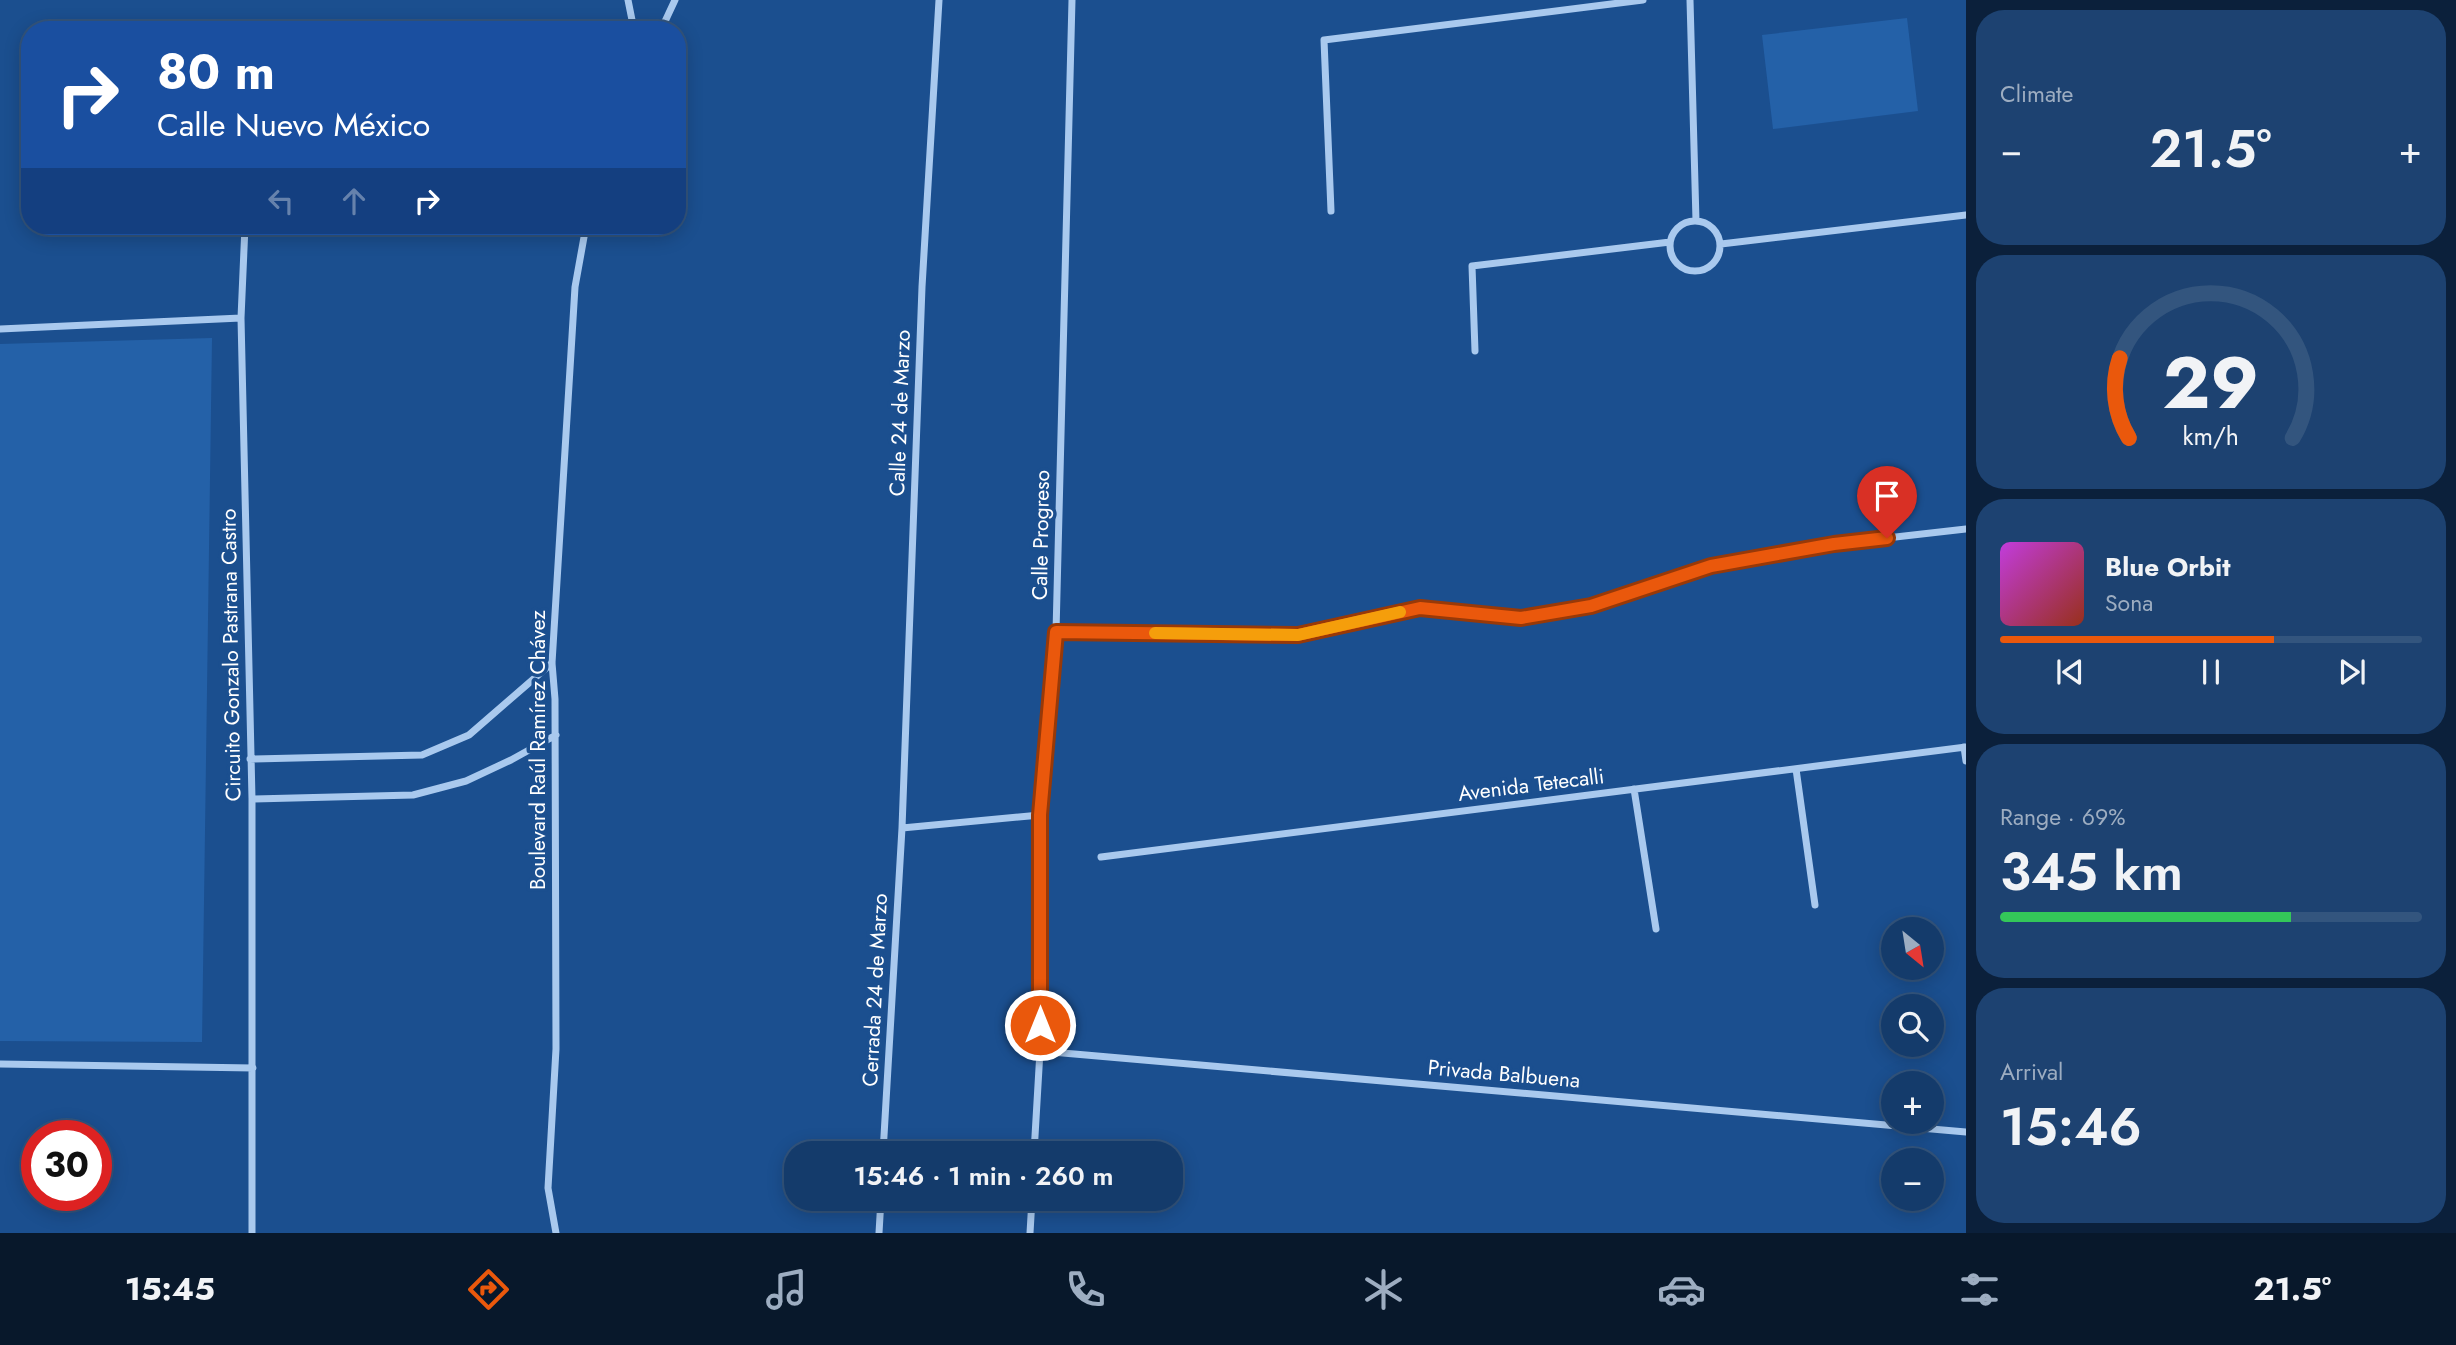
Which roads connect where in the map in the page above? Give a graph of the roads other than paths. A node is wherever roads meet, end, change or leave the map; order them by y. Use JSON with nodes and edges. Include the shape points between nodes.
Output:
{"nodes":[{"id":1,"x":628,"y":0,"type":"edge"},
{"id":2,"x":676,"y":0,"type":"edge"},
{"id":3,"x":939,"y":0,"type":"edge"},
{"id":4,"x":1072,"y":0,"type":"edge"},
{"id":5,"x":1643,"y":0,"type":"edge"},
{"id":6,"x":1690,"y":0,"type":"edge"},
{"id":7,"x":632,"y":21,"type":"edge"},
{"id":8,"x":666,"y":21,"type":"edge"},
{"id":9,"x":1331,"y":211,"type":"dead end"},
{"id":10,"x":1966,"y":215,"type":"edge"},
{"id":11,"x":1696,"y":221,"type":"junction"},
{"id":12,"x":245,"y":235,"type":"edge"},
{"id":13,"x":584,"y":235,"type":"edge"},
{"id":14,"x":1670,"y":242,"type":"junction"},
{"id":15,"x":1721,"y":244,"type":"junction"},
{"id":16,"x":242,"y":318,"type":"junction"},
{"id":17,"x":0,"y":329,"type":"edge"},
{"id":18,"x":1475,"y":351,"type":"dead end"},
{"id":19,"x":1966,"y":529,"type":"edge"},
{"id":20,"x":1056,"y":632,"type":"junction"},
{"id":21,"x":552,"y":663,"type":"junction"},
{"id":22,"x":556,"y":735,"type":"junction"},
{"id":23,"x":1965,"y":747,"type":"edge"},
{"id":24,"x":250,"y":759,"type":"junction"},
{"id":25,"x":1966,"y":761,"type":"edge"},
{"id":26,"x":1796,"y":769,"type":"junction"},
{"id":27,"x":1634,"y":789,"type":"junction"},
{"id":28,"x":252,"y":799,"type":"junction"},
{"id":29,"x":1040,"y":815,"type":"junction"},
{"id":30,"x":902,"y":828,"type":"junction"},
{"id":31,"x":1101,"y":857,"type":"dead end"},
{"id":32,"x":1815,"y":905,"type":"dead end"},
{"id":33,"x":1656,"y":929,"type":"dead end"},
{"id":34,"x":1040,"y":1051,"type":"junction"},
{"id":35,"x":0,"y":1064,"type":"edge"},
{"id":36,"x":253,"y":1068,"type":"junction"},
{"id":37,"x":1966,"y":1132,"type":"edge"},
{"id":38,"x":884,"y":1141,"type":"edge"},
{"id":39,"x":1035,"y":1141,"type":"edge"},
{"id":40,"x":880,"y":1211,"type":"edge"},
{"id":41,"x":1031,"y":1211,"type":"edge"},
{"id":42,"x":252,"y":1233,"type":"edge"},
{"id":43,"x":556,"y":1233,"type":"edge"},
{"id":44,"x":878,"y":1233,"type":"edge"},
{"id":45,"x":1030,"y":1233,"type":"edge"}],
"edges":[{"from":1,"to":7,"type":"street"},
{"from":2,"to":8,"type":"street"},
{"from":3,"to":30,"type":"street","name":"Calle 24 de Marzo","via":[[922,287]]},
{"from":4,"to":20,"type":"street","name":"Calle Progreso"},
{"from":5,"to":9,"type":"street","via":[[1324,40]]},
{"from":6,"to":11,"type":"street"},
{"from":10,"to":15,"type":"street"},
{"from":11,"to":14,"type":"street","via":[[1674,231]]},
{"from":11,"to":15,"type":"street","via":[[1708,223]]},
{"from":12,"to":16,"type":"street","name":"Circuito Gonzalo Pastrana Castro"},
{"from":13,"to":21,"type":"street","name":"Boulevard Raúl Ramírez Chávez","via":[[575,287]]},
{"from":14,"to":15,"type":"street","via":[[1672,257],[1681,268],[1694,272],[1709,268]]},
{"from":14,"to":18,"type":"street","via":[[1472,266]]},
{"from":16,"to":17,"type":"street"},
{"from":16,"to":24,"type":"street","name":"Circuito Gonzalo Pastrana Castro"},
{"from":19,"to":20,"type":"street","via":[[1834,544],[1711,566],[1591,606],[1521,618],[1420,608],[1298,635]]},
{"from":20,"to":29,"type":"street","name":"Calle Progreso"},
{"from":21,"to":22,"type":"street","name":"Boulevard Raúl Ramírez Chávez"},
{"from":21,"to":24,"type":"street","via":[[469,735],[422,755]]},
{"from":22,"to":28,"type":"street","via":[[466,781],[413,795]]},
{"from":22,"to":43,"type":"street","name":"Boulevard Raúl Ramírez Chávez","via":[[556,1049],[548,1188]]},
{"from":23,"to":25,"type":"street"},
{"from":23,"to":26,"type":"street","name":"Avenida Tetecalli"},
{"from":24,"to":28,"type":"street","name":"Circuito Gonzalo Pastrana Castro"},
{"from":26,"to":27,"type":"street","name":"Avenida Tetecalli"},
{"from":26,"to":32,"type":"street"},
{"from":27,"to":31,"type":"street","name":"Avenida Tetecalli"},
{"from":27,"to":33,"type":"street"},
{"from":28,"to":36,"type":"street","name":"Circuito Gonzalo Pastrana Castro"},
{"from":29,"to":30,"type":"street"},
{"from":29,"to":34,"type":"street","name":"Calle Progreso"},
{"from":30,"to":38,"type":"street","name":"Cerrada 24 de Marzo"},
{"from":34,"to":37,"type":"street","name":"Privada Balbuena"},
{"from":34,"to":39,"type":"street","name":"Calle Progreso"},
{"from":35,"to":36,"type":"street"},
{"from":36,"to":42,"type":"street","name":"Circuito Gonzalo Pastrana Castro"},
{"from":40,"to":44,"type":"street"},
{"from":41,"to":45,"type":"street"}]}
